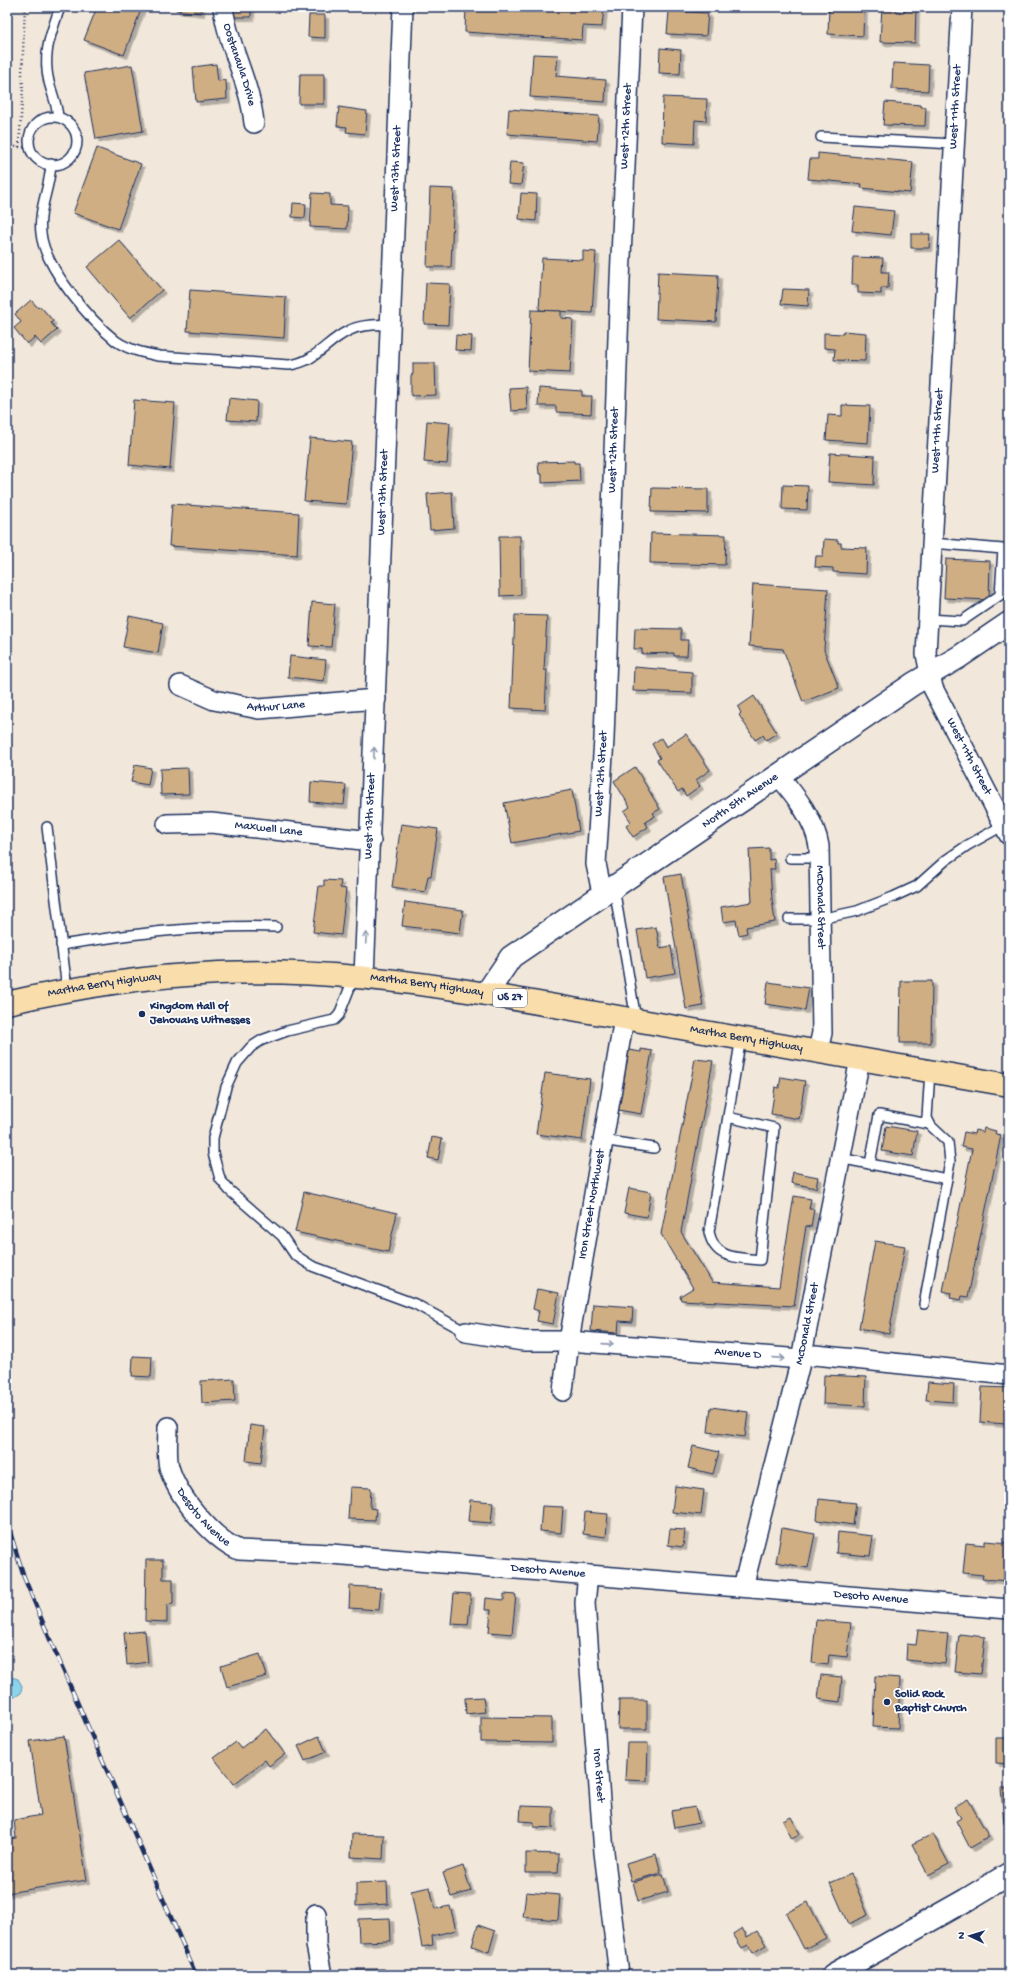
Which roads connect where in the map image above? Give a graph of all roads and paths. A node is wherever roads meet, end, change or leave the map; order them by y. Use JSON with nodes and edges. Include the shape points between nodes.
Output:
{"nodes":[{"id":1,"x":25,"y":7,"type":"edge"},
{"id":2,"x":60,"y":7,"type":"edge"},
{"id":3,"x":224,"y":7,"type":"edge"},
{"id":4,"x":403,"y":7,"type":"edge"},
{"id":5,"x":632,"y":7,"type":"edge"},
{"id":6,"x":962,"y":7,"type":"edge"},
{"id":7,"x":58,"y":117,"type":"junction"},
{"id":8,"x":254,"y":123,"type":"dead end"},
{"id":9,"x":821,"y":137,"type":"dead end"},
{"id":10,"x":954,"y":144,"type":"junction"},
{"id":11,"x":7,"y":146,"type":"edge"},
{"id":12,"x":19,"y":147,"type":"junction"},
{"id":13,"x":31,"y":148,"type":"junction"},
{"id":14,"x":51,"y":164,"type":"junction"},
{"id":15,"x":391,"y":324,"type":"junction"},
{"id":16,"x":932,"y":543,"type":"junction"},
{"id":17,"x":1009,"y":589,"type":"edge"},
{"id":18,"x":1000,"y":595,"type":"junction"},
{"id":19,"x":928,"y":618,"type":"junction"},
{"id":20,"x":1009,"y":623,"type":"edge"},
{"id":21,"x":930,"y":674,"type":"junction"},
{"id":22,"x":180,"y":685,"type":"dead end"},
{"id":23,"x":376,"y":699,"type":"junction"},
{"id":24,"x":778,"y":775,"type":"junction"},
{"id":25,"x":167,"y":824,"type":"dead end"},
{"id":26,"x":47,"y":827,"type":"dead end"},
{"id":27,"x":1006,"y":830,"type":"edge"},
{"id":28,"x":371,"y":841,"type":"junction"},
{"id":29,"x":790,"y":858,"type":"dead end"},
{"id":30,"x":820,"y":858,"type":"junction"},
{"id":31,"x":608,"y":889,"type":"junction"},
{"id":32,"x":789,"y":919,"type":"dead end"},
{"id":33,"x":820,"y":919,"type":"junction"},
{"id":34,"x":276,"y":927,"type":"dead end"},
{"id":35,"x":61,"y":945,"type":"junction"},
{"id":36,"x":359,"y":977,"type":"junction"},
{"id":37,"x":67,"y":989,"type":"junction"},
{"id":38,"x":486,"y":994,"type":"junction"},
{"id":39,"x":7,"y":1003,"type":"edge"},
{"id":40,"x":630,"y":1019,"type":"junction"},
{"id":41,"x":741,"y":1037,"type":"junction"},
{"id":42,"x":818,"y":1050,"type":"junction"},
{"id":43,"x":860,"y":1059,"type":"junction"},
{"id":44,"x":930,"y":1071,"type":"junction"},
{"id":45,"x":1009,"y":1085,"type":"edge"},
{"id":46,"x":728,"y":1117,"type":"junction"},
{"id":47,"x":929,"y":1124,"type":"junction"},
{"id":48,"x":602,"y":1140,"type":"junction"},
{"id":49,"x":654,"y":1148,"type":"dead end"},
{"id":50,"x":839,"y":1158,"type":"junction"},
{"id":51,"x":870,"y":1164,"type":"junction"},
{"id":52,"x":947,"y":1179,"type":"junction"},
{"id":53,"x":924,"y":1304,"type":"dead end"},
{"id":54,"x":466,"y":1332,"type":"joint"},
{"id":55,"x":569,"y":1341,"type":"junction"},
{"id":56,"x":801,"y":1359,"type":"junction"},
{"id":57,"x":1009,"y":1375,"type":"edge"},
{"id":58,"x":563,"y":1391,"type":"dead end"},
{"id":59,"x":168,"y":1427,"type":"dead end"},
{"id":60,"x":588,"y":1576,"type":"junction"},
{"id":61,"x":743,"y":1587,"type":"junction"},
{"id":62,"x":1009,"y":1609,"type":"edge"},
{"id":63,"x":1009,"y":1874,"type":"edge"},
{"id":64,"x":316,"y":1914,"type":"dead end"},
{"id":65,"x":322,"y":1975,"type":"edge"},
{"id":66,"x":619,"y":1975,"type":"edge"},
{"id":67,"x":833,"y":1975,"type":"edge"}],
"edges":[{"from":1,"to":12,"type":"path"},
{"from":2,"to":7,"type":"lane","via":[[47,45],[46,65]]},
{"from":3,"to":8,"type":"street","name":"Oostanaula Drive","via":[[227,26],[248,90]]},
{"from":4,"to":15,"type":"street","name":"West 13th Street"},
{"from":5,"to":31,"type":"street","name":"West 12th Street","via":[[604,739],[596,864]]},
{"from":6,"to":10,"type":"street","name":"West 11th Street"},
{"from":7,"to":13,"type":"lane","via":[[43,119],[34,127],[30,133]]},
{"from":7,"to":14,"type":"lane","via":[[69,122],[74,130],[77,137],[76,148],[69,159]]},
{"from":9,"to":10,"type":"lane"},
{"from":10,"to":16,"type":"street","name":"West 11th Street"},
{"from":11,"to":12,"type":"path"},
{"from":12,"to":13,"type":"path"},
{"from":13,"to":14,"type":"lane","via":[[38,159]]},
{"from":14,"to":15,"type":"lane","via":[[40,222],[41,235],[51,265],[81,306],[117,341],[137,352],[158,356],[289,366],[303,363],[348,331],[365,326]]},
{"from":15,"to":23,"type":"street","name":"West 13th Street"},
{"from":16,"to":18,"type":"lane","via":[[1002,549]]},
{"from":16,"to":19,"type":"street","name":"West 11th Street"},
{"from":17,"to":18,"type":"lane"},
{"from":18,"to":19,"type":"lane","via":[[962,621]]},
{"from":19,"to":21,"type":"street","name":"West 11th Street","via":[[926,654]]},
{"from":20,"to":21,"type":"street","name":"North 5th Avenue"},
{"from":21,"to":24,"type":"street","name":"North 5th Avenue"},
{"from":21,"to":27,"type":"street","name":"West 11th Street","via":[[933,688]]},
{"from":22,"to":23,"type":"street","name":"Arthur Lane","via":[[214,700],[259,709]]},
{"from":28,"to":23,"type":"street","name":"West 13th Street","one_way":true},
{"from":24,"to":30,"type":"street","name":"McDonald Street","via":[[791,791],[818,836]]},
{"from":24,"to":31,"type":"street","name":"North 5th Avenue"},
{"from":25,"to":28,"type":"street","name":"Maxwell Lane","via":[[211,824]]},
{"from":26,"to":35,"type":"lane"},
{"from":27,"to":33,"type":"lane","via":[[968,845],[946,860],[917,886],[857,911]]},
{"from":36,"to":28,"type":"street","name":"West 13th Street","one_way":true},
{"from":29,"to":30,"type":"lane"},
{"from":30,"to":33,"type":"street","name":"McDonald Street"},
{"from":31,"to":38,"type":"street","name":"North 5th Avenue","via":[[511,957]]},
{"from":31,"to":40,"type":"lane"},
{"from":32,"to":33,"type":"lane"},
{"from":33,"to":42,"type":"street","name":"McDonald Street","via":[[822,1033]]},
{"from":34,"to":35,"type":"lane","via":[[198,929]]},
{"from":35,"to":37,"type":"lane"},
{"from":36,"to":37,"type":"main road","name":"Martha Berry Highway","number":"US 27","via":[[308,973],[218,973]]},
{"from":36,"to":38,"type":"main road","name":"Martha Berry Highway","number":"US 27"},
{"from":36,"to":54,"type":"lane","via":[[334,1020],[286,1031],[262,1040],[251,1047],[237,1063],[226,1086],[213,1138],[213,1153],[220,1179],[229,1190],[282,1236],[295,1255],[312,1266],[415,1304]]},
{"from":37,"to":39,"type":"main road","name":"Martha Berry Highway","number":"US 27"},
{"from":38,"to":40,"type":"main road","name":"Martha Berry Highway","number":"US 27"},
{"from":40,"to":41,"type":"main road","name":"Martha Berry Highway","number":"US 27"},
{"from":40,"to":48,"type":"street","name":"Iron Street Northwest"},
{"from":41,"to":42,"type":"main road","name":"Martha Berry Highway","number":"US 27"},
{"from":41,"to":46,"type":"lane"},
{"from":42,"to":43,"type":"main road","name":"Martha Berry Highway","number":"US 27"},
{"from":43,"to":44,"type":"main road","name":"Martha Berry Highway","number":"US 27"},
{"from":43,"to":50,"type":"street","name":"McDonald Street"},
{"from":44,"to":45,"type":"main road","name":"Martha Berry Highway","number":"US 27"},
{"from":44,"to":47,"type":"lane","via":[[926,1118]]},
{"from":46,"to":46,"type":"lane","via":[[709,1232],[711,1241],[717,1250],[726,1255],[760,1260],[774,1128]]},
{"from":47,"to":51,"type":"lane","via":[[879,1115]]},
{"from":47,"to":52,"type":"lane","via":[[948,1142],[950,1162]]},
{"from":48,"to":49,"type":"lane"},
{"from":48,"to":55,"type":"street","name":"Iron Street Northwest"},
{"from":50,"to":51,"type":"lane"},
{"from":50,"to":56,"type":"street","name":"McDonald Street"},
{"from":51,"to":52,"type":"lane"},
{"from":52,"to":53,"type":"lane"},
{"from":54,"to":55,"type":"street","name":"Avenue D","via":[[523,1341]]},
{"from":55,"to":56,"type":"street","name":"Avenue D","one_way":true},
{"from":55,"to":58,"type":"street","name":"Iron Street Northwest"},
{"from":56,"to":57,"type":"street","name":"Avenue D","via":[[815,1355]]},
{"from":56,"to":61,"type":"street","name":"McDonald Street"},
{"from":59,"to":60,"type":"street","name":"Desoto Avenue","via":[[168,1459],[174,1480],[196,1513],[226,1544],[239,1550],[331,1554]]},
{"from":60,"to":61,"type":"street","name":"Desoto Avenue"},
{"from":60,"to":66,"type":"street","name":"Iron Street","via":[[585,1603],[597,1762],[604,1852]]},
{"from":61,"to":62,"type":"street","name":"Desoto Avenue"},
{"from":63,"to":67,"type":"street"},
{"from":64,"to":65,"type":"street","via":[[316,1945]]}]}
